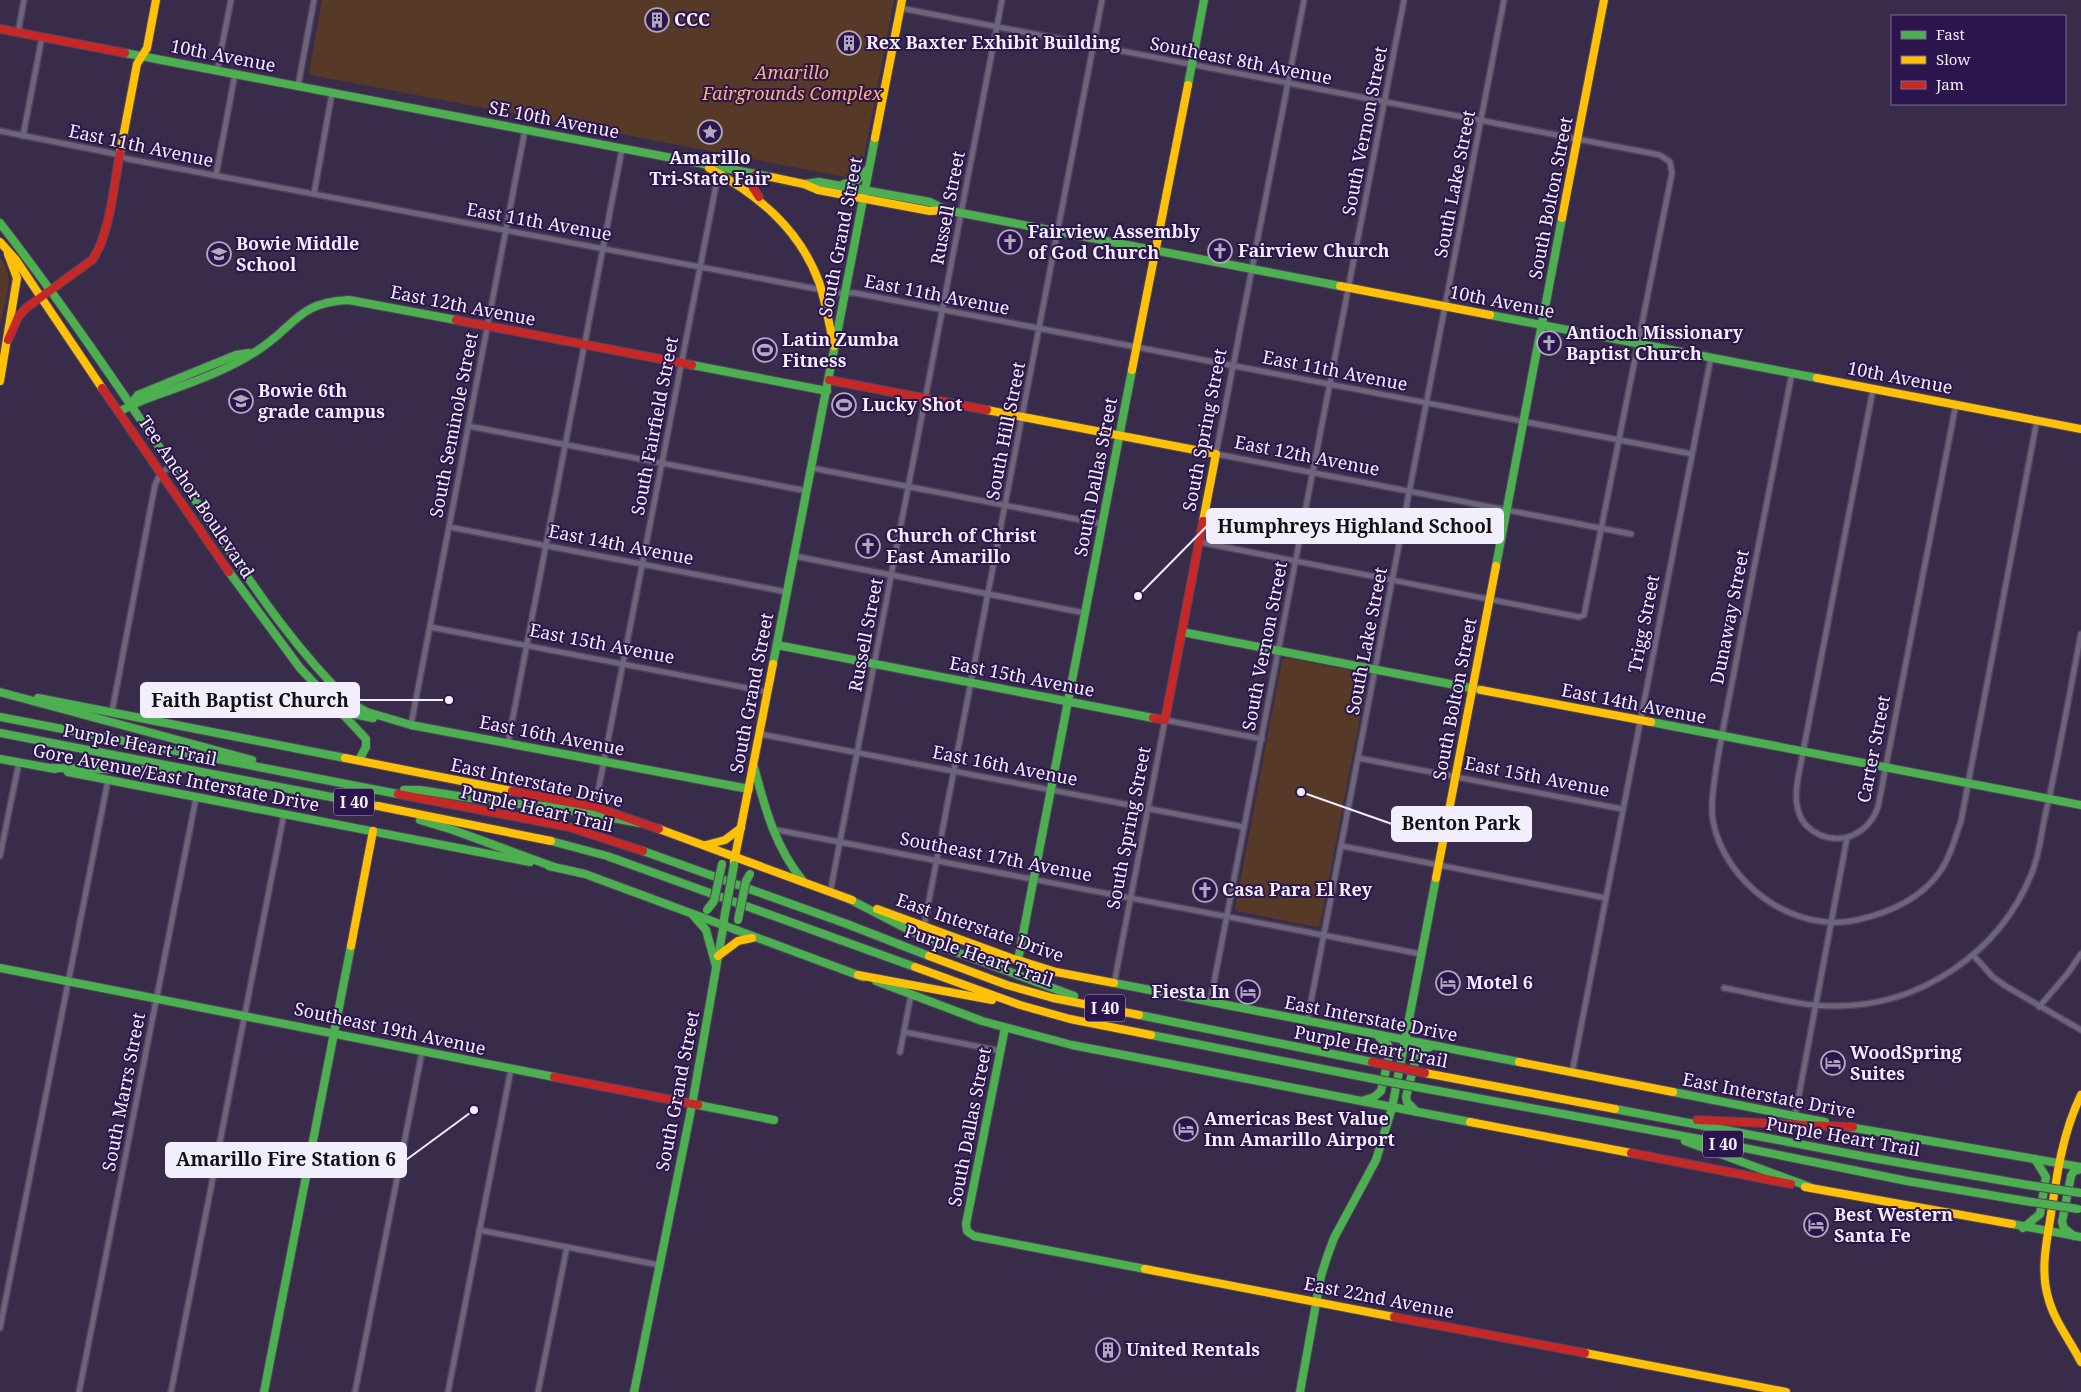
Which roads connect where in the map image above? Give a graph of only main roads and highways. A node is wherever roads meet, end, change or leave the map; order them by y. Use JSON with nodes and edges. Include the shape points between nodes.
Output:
{"nodes":[{"id":1,"x":156,"y":0,"type":"edge"},
{"id":2,"x":1204,"y":0,"type":"edge"},
{"id":3,"x":1604,"y":0,"type":"edge"},
{"id":4,"x":901,"y":4,"type":"edge"},
{"id":5,"x":0,"y":29,"type":"edge"},
{"id":6,"x":142,"y":56,"type":"junction"},
{"id":7,"x":298,"y":86,"type":"joint"},
{"id":8,"x":869,"y":168,"type":"junction"},
{"id":9,"x":719,"y":170,"type":"junction"},
{"id":10,"x":755,"y":175,"type":"junction"},
{"id":11,"x":804,"y":184,"type":"junction"},
{"id":12,"x":834,"y":184,"type":"junction"},
{"id":13,"x":865,"y":190,"type":"junction"},
{"id":14,"x":760,"y":199,"type":"junction"},
{"id":15,"x":863,"y":199,"type":"junction"},
{"id":16,"x":946,"y":210,"type":"junction"},
{"id":17,"x":0,"y":223,"type":"edge"},
{"id":18,"x":2,"y":245,"type":"edge"},
{"id":19,"x":1155,"y":250,"type":"junction"},
{"id":20,"x":52,"y":290,"type":"junction"},
{"id":21,"x":42,"y":298,"type":"junction"},
{"id":22,"x":1542,"y":325,"type":"junction"},
{"id":23,"x":8,"y":340,"type":"junction"},
{"id":24,"x":835,"y":349,"type":"junction"},
{"id":25,"x":829,"y":380,"type":"junction"},
{"id":26,"x":0,"y":381,"type":"edge"},
{"id":27,"x":827,"y":391,"type":"junction"},
{"id":28,"x":131,"y":404,"type":"junction"},
{"id":29,"x":119,"y":412,"type":"junction"},
{"id":30,"x":2081,"y":429,"type":"edge"},
{"id":31,"x":1119,"y":436,"type":"junction"},
{"id":32,"x":1216,"y":454,"type":"joint"},
{"id":33,"x":1182,"y":632,"type":"junction"},
{"id":34,"x":777,"y":645,"type":"junction"},
{"id":35,"x":1472,"y":688,"type":"junction"},
{"id":36,"x":0,"y":691,"type":"edge"},
{"id":37,"x":1068,"y":702,"type":"junction"},
{"id":38,"x":352,"y":704,"type":"joint"},
{"id":39,"x":343,"y":712,"type":"junction"},
{"id":40,"x":0,"y":717,"type":"edge"},
{"id":41,"x":1165,"y":720,"type":"joint"},
{"id":42,"x":411,"y":724,"type":"junction"},
{"id":43,"x":0,"y":733,"type":"edge"},
{"id":44,"x":0,"y":759,"type":"edge"},
{"id":45,"x":358,"y":760,"type":"junction"},
{"id":46,"x":754,"y":765,"type":"junction"},
{"id":47,"x":51,"y":768,"type":"junction"},
{"id":48,"x":276,"y":769,"type":"junction"},
{"id":49,"x":206,"y":773,"type":"junction"},
{"id":50,"x":368,"y":788,"type":"junction"},
{"id":51,"x":749,"y":789,"type":"junction"},
{"id":52,"x":2081,"y":805,"type":"edge"},
{"id":53,"x":383,"y":807,"type":"junction"},
{"id":54,"x":640,"y":823,"type":"junction"},
{"id":55,"x":741,"y":828,"type":"junction"},
{"id":56,"x":373,"y":831,"type":"junction"},
{"id":57,"x":699,"y":845,"type":"junction"},
{"id":58,"x":716,"y":851,"type":"junction"},
{"id":59,"x":734,"y":862,"type":"junction"},
{"id":60,"x":554,"y":867,"type":"junction"},
{"id":61,"x":766,"y":869,"type":"junction"},
{"id":62,"x":804,"y":883,"type":"junction"},
{"id":63,"x":849,"y":899,"type":"junction"},
{"id":64,"x":693,"y":914,"type":"junction"},
{"id":65,"x":724,"y":922,"type":"junction"},
{"id":66,"x":742,"y":933,"type":"junction"},
{"id":67,"x":758,"y":938,"type":"junction"},
{"id":68,"x":718,"y":956,"type":"junction"},
{"id":69,"x":1018,"y":960,"type":"junction"},
{"id":70,"x":716,"y":966,"type":"junction"},
{"id":71,"x":0,"y":968,"type":"edge"},
{"id":72,"x":858,"y":975,"type":"junction"},
{"id":73,"x":1038,"y":1010,"type":"junction"},
{"id":74,"x":1125,"y":1013,"type":"junction"},
{"id":75,"x":1005,"y":1028,"type":"junction"},
{"id":76,"x":334,"y":1033,"type":"junction"},
{"id":77,"x":1375,"y":1035,"type":"junction"},
{"id":78,"x":1405,"y":1041,"type":"junction"},
{"id":79,"x":1432,"y":1046,"type":"junction"},
{"id":80,"x":2081,"y":1095,"type":"edge"},
{"id":81,"x":1360,"y":1102,"type":"junction"},
{"id":82,"x":692,"y":1105,"type":"junction"},
{"id":83,"x":1392,"y":1108,"type":"junction"},
{"id":84,"x":1419,"y":1113,"type":"junction"},
{"id":85,"x":774,"y":1120,"type":"dead end"},
{"id":86,"x":1671,"y":1120,"type":"junction"},
{"id":87,"x":1853,"y":1127,"type":"junction"},
{"id":88,"x":1661,"y":1132,"type":"junction"},
{"id":89,"x":2035,"y":1159,"type":"junction"},
{"id":90,"x":2059,"y":1163,"type":"junction"},
{"id":91,"x":2081,"y":1168,"type":"edge"},
{"id":92,"x":1810,"y":1187,"type":"junction"},
{"id":93,"x":2081,"y":1193,"type":"edge"},
{"id":94,"x":2080,"y":1210,"type":"edge"},
{"id":95,"x":2023,"y":1228,"type":"junction"},
{"id":96,"x":968,"y":1231,"type":"joint"},
{"id":97,"x":2048,"y":1232,"type":"junction"},
{"id":98,"x":2077,"y":1236,"type":"edge"},
{"id":99,"x":1317,"y":1302,"type":"junction"},
{"id":100,"x":2081,"y":1362,"type":"edge"},
{"id":101,"x":264,"y":1392,"type":"edge"},
{"id":102,"x":634,"y":1392,"type":"edge"},
{"id":103,"x":1300,"y":1392,"type":"edge"},
{"id":104,"x":1786,"y":1392,"type":"edge"}],
"edges":[{"from":1,"to":6,"type":"main road","via":[[147,48]]},
{"from":2,"to":19,"type":"main road","name":"South Dallas Street"},
{"from":3,"to":22,"type":"main road","name":"South Bolton Street"},
{"from":4,"to":8,"type":"main road","name":"South Grand Street"},
{"from":5,"to":6,"type":"main road","name":"10th Avenue"},
{"from":6,"to":7,"type":"main road","name":"10th Avenue"},
{"from":6,"to":20,"type":"main road","via":[[137,64],[105,234],[92,260]]},
{"from":7,"to":9,"type":"main road","name":"SE 10th Avenue"},
{"from":8,"to":12,"type":"main road","via":[[856,180]]},
{"from":8,"to":13,"type":"main road","name":"South Grand Street"},
{"from":9,"to":10,"type":"main road"},
{"from":9,"to":14,"type":"main road"},
{"from":10,"to":11,"type":"main road"},
{"from":10,"to":14,"type":"main road","via":[[753,188]]},
{"from":11,"to":12,"type":"main road","name":"10th Avenue"},
{"from":11,"to":15,"type":"main road","name":"10th Avenue"},
{"from":12,"to":13,"type":"main road","name":"10th Avenue"},
{"from":13,"to":15,"type":"main road","name":"South Grand Street"},
{"from":13,"to":16,"type":"main road","name":"10th Avenue","via":[[930,202]]},
{"from":14,"to":24,"type":"main road","via":[[793,233],[810,261],[821,289]]},
{"from":15,"to":16,"type":"main road","name":"10th Avenue","via":[[930,211]]},
{"from":15,"to":24,"type":"main road","name":"South Grand Street"},
{"from":16,"to":19,"type":"main road","name":"10th Avenue"},
{"from":17,"to":20,"type":"main road","name":"Tee Anchor Boulevard"},
{"from":18,"to":21,"type":"main road","name":"Tee Anchor Boulevard"},
{"from":18,"to":23,"type":"main road","via":[[17,278],[8,321]]},
{"from":19,"to":22,"type":"main road","name":"10th Avenue"},
{"from":19,"to":31,"type":"main road","name":"South Dallas Street"},
{"from":20,"to":21,"type":"main road"},
{"from":20,"to":28,"type":"main road","name":"Tee Anchor Boulevard"},
{"from":21,"to":23,"type":"main road","via":[[18,317]]},
{"from":21,"to":29,"type":"main road","name":"Tee Anchor Boulevard"},
{"from":22,"to":30,"type":"main road","name":"10th Avenue"},
{"from":22,"to":35,"type":"main road","name":"South Bolton Street"},
{"from":23,"to":26,"type":"main road"},
{"from":24,"to":25,"type":"main road","name":"South Grand Street"},
{"from":25,"to":27,"type":"main road","name":"South Grand Street"},
{"from":25,"to":31,"type":"main road","name":"East 12th Avenue"},
{"from":27,"to":28,"type":"main road","name":"East 12th Avenue","via":[[333,299],[304,310],[256,352],[236,355],[155,388],[138,396]]},
{"from":27,"to":34,"type":"main road","name":"South Grand Street"},
{"from":28,"to":29,"type":"main road"},
{"from":28,"to":38,"type":"main road","name":"Tee Anchor Boulevard","via":[[286,631]]},
{"from":29,"to":39,"type":"main road","name":"Tee Anchor Boulevard","via":[[283,647]]},
{"from":31,"to":32,"type":"main road","name":"East 12th Avenue"},
{"from":31,"to":37,"type":"main road","name":"South Dallas Street"},
{"from":32,"to":33,"type":"main road","name":"South Spring Street"},
{"from":33,"to":35,"type":"main road","name":"East 14th Avenue"},
{"from":33,"to":41,"type":"main road","name":"South Spring Street"},
{"from":34,"to":37,"type":"main road","name":"East 15th Avenue"},
{"from":34,"to":46,"type":"main road","name":"South Grand Street"},
{"from":35,"to":52,"type":"main road","name":"East 14th Avenue"},
{"from":35,"to":78,"type":"main road","name":"South Bolton Street"},
{"from":36,"to":45,"type":"main road","name":"East Interstate Drive"},
{"from":36,"to":48,"type":"main road","via":[[240,755]]},
{"from":37,"to":41,"type":"main road","name":"East 15th Avenue"},
{"from":37,"to":69,"type":"main road","name":"South Dallas Street"},
{"from":38,"to":42,"type":"main road","name":"East 16th Avenue","via":[[367,712]]},
{"from":39,"to":42,"type":"main road"},
{"from":39,"to":45,"type":"main road","name":"Tee Anchor Boulevard","via":[[368,744]]},
{"from":40,"to":48,"type":"main road","name":"Purple Heart Trail","number":"I 40"},
{"from":42,"to":51,"type":"main road","name":"East 16th Avenue"},
{"from":43,"to":49,"type":"main road","name":"Purple Heart Trail","number":"I 40"},
{"from":44,"to":47,"type":"main road","name":"Gore Avenue/East Interstate Drive"},
{"from":45,"to":54,"type":"main road","name":"East Interstate Drive","via":[[595,807]]},
{"from":46,"to":51,"type":"main road","name":"South Grand Street"},
{"from":46,"to":62,"type":"main road","via":[[771,829],[780,850]]},
{"from":47,"to":49,"type":"main road"},
{"from":47,"to":56,"type":"main road","name":"Gore Avenue/East Interstate Drive"},
{"from":48,"to":50,"type":"main road","name":"Purple Heart Trail","number":"I 40"},
{"from":49,"to":53,"type":"main road","name":"Purple Heart Trail","number":"I 40"},
{"from":50,"to":54,"type":"main road","via":[[420,790],[545,806]]},
{"from":50,"to":74,"type":"main road","name":"Purple Heart Trail","number":"I 40","via":[[598,836],[847,924],[1007,985]]},
{"from":51,"to":55,"type":"main road","name":"South Grand Street"},
{"from":53,"to":60,"type":"main road"},
{"from":53,"to":73,"type":"main road","name":"Purple Heart Trail","number":"I 40","via":[[529,835],[607,856]]},
{"from":54,"to":57,"type":"main road","name":"East Interstate Drive"},
{"from":55,"to":57,"type":"main road","via":[[715,845]]},
{"from":55,"to":59,"type":"main road","name":"South Grand Street"},
{"from":56,"to":60,"type":"main road","name":"Gore Avenue/East Interstate Drive"},
{"from":56,"to":76,"type":"main road"},
{"from":57,"to":58,"type":"main road","name":"East Interstate Drive"},
{"from":58,"to":59,"type":"main road","name":"East Interstate Drive"},
{"from":58,"to":64,"type":"main road","bridge":true,"via":[[722,864],[714,901],[707,910]]},
{"from":59,"to":61,"type":"main road","name":"East Interstate Drive"},
{"from":59,"to":65,"type":"main road","name":"South Grand Street","bridge":true},
{"from":60,"to":64,"type":"main road","name":"Gore Avenue/East Interstate Drive","via":[[585,874]]},
{"from":61,"to":62,"type":"main road","name":"East Interstate Drive"},
{"from":61,"to":66,"type":"main road","bridge":true,"via":[[750,874],[746,881],[738,920]]},
{"from":62,"to":63,"type":"main road","name":"East Interstate Drive"},
{"from":63,"to":69,"type":"main road","name":"East Interstate Drive"},
{"from":63,"to":74,"type":"main road","via":[[940,946],[1065,994]]},
{"from":64,"to":65,"type":"main road","name":"Gore Avenue/East Interstate Drive"},
{"from":64,"to":70,"type":"main road","via":[[706,930]]},
{"from":65,"to":66,"type":"main road"},
{"from":65,"to":68,"type":"main road","name":"South Grand Street"},
{"from":66,"to":67,"type":"main road"},
{"from":67,"to":68,"type":"main road","via":[[731,944]]},
{"from":67,"to":72,"type":"main road"},
{"from":68,"to":70,"type":"main road","name":"South Grand Street"},
{"from":69,"to":77,"type":"main road","name":"East Interstate Drive","via":[[1056,972]]},
{"from":70,"to":82,"type":"main road","name":"South Grand Street"},
{"from":71,"to":76,"type":"main road","name":"Southeast 19th Avenue"},
{"from":72,"to":73,"type":"main road"},
{"from":72,"to":75,"type":"main road"},
{"from":73,"to":88,"type":"main road","name":"Purple Heart Trail","number":"I 40","bridge":true,"via":[[1369,1078]]},
{"from":74,"to":86,"type":"main road","name":"Purple Heart Trail","number":"I 40","bridge":true},
{"from":75,"to":81,"type":"main road","via":[[1072,1045]]},
{"from":75,"to":96,"type":"main road","name":"South Dallas Street","via":[[966,1224]]},
{"from":76,"to":82,"type":"main road","name":"Southeast 19th Avenue"},
{"from":76,"to":101,"type":"main road"},
{"from":77,"to":78,"type":"main road","name":"East Interstate Drive"},
{"from":77,"to":81,"type":"main road","via":[[1388,1045],[1390,1052],[1381,1092]]},
{"from":78,"to":79,"type":"main road","name":"East Interstate Drive"},
{"from":78,"to":83,"type":"main road","name":"South Bolton Street"},
{"from":79,"to":84,"type":"main road","via":[[1418,1050],[1406,1097],[1411,1108]]},
{"from":79,"to":87,"type":"main road","name":"East Interstate Drive"},
{"from":80,"to":90,"type":"main road","via":[[2066,1129]]},
{"from":81,"to":83,"type":"main road"},
{"from":82,"to":85,"type":"main road","name":"Southeast 19th Avenue"},
{"from":82,"to":102,"type":"main road","name":"South Grand Street"},
{"from":83,"to":84,"type":"main road"},
{"from":83,"to":99,"type":"main road","name":"South Bolton Street","via":[[1376,1160],[1326,1256]]},
{"from":84,"to":92,"type":"main road"},
{"from":86,"to":87,"type":"main road"},
{"from":86,"to":93,"type":"main road","name":"Purple Heart Trail","number":"I 40","bridge":true},
{"from":87,"to":89,"type":"main road","name":"East Interstate Drive"},
{"from":88,"to":92,"type":"main road"},
{"from":88,"to":94,"type":"main road","name":"Purple Heart Trail","number":"I 40","bridge":true,"via":[[1907,1181]]},
{"from":89,"to":90,"type":"main road","name":"East Interstate Drive"},
{"from":89,"to":95,"type":"main road","via":[[2046,1177],[2040,1214]]},
{"from":90,"to":91,"type":"main road","name":"East Interstate Drive"},
{"from":90,"to":97,"type":"main road"},
{"from":91,"to":98,"type":"main road","via":[[2071,1176],[2062,1222],[2064,1228]]},
{"from":92,"to":95,"type":"main road"},
{"from":95,"to":97,"type":"main road"},
{"from":96,"to":99,"type":"main road","name":"East 22nd Avenue","via":[[974,1236]]},
{"from":97,"to":98,"type":"main road"},
{"from":97,"to":100,"type":"main road","via":[[2044,1265],[2047,1296],[2057,1322]]},
{"from":99,"to":103,"type":"main road","name":"South Bolton Street"},
{"from":99,"to":104,"type":"main road","name":"East 22nd Avenue"}]}
